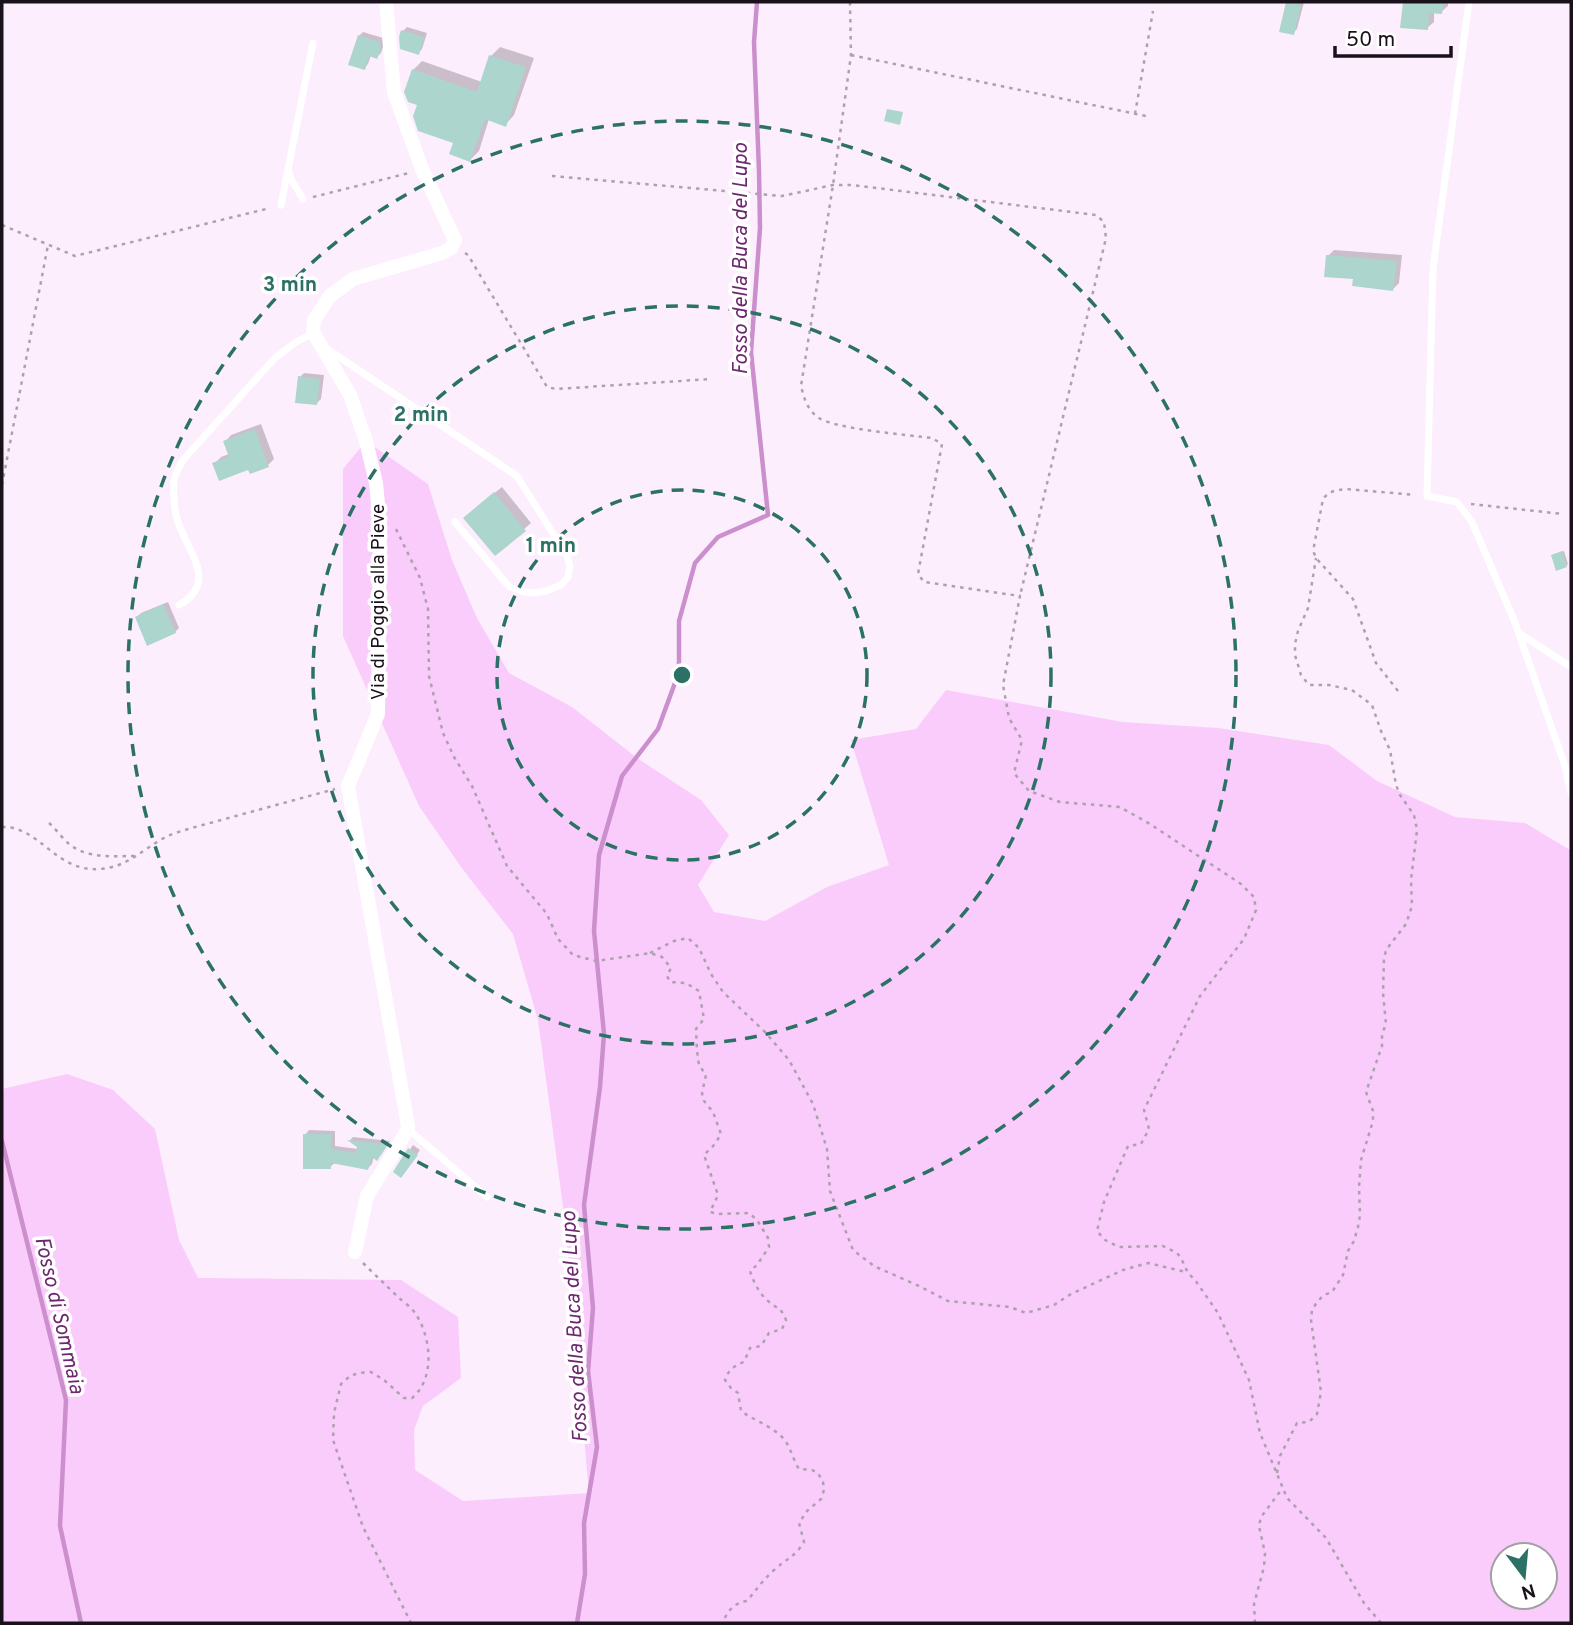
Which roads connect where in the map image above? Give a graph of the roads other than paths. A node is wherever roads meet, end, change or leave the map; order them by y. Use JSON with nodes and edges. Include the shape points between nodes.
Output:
{"nodes":[{"id":1,"x":386,"y":2,"type":"edge"},
{"id":2,"x":1469,"y":2,"type":"edge"},
{"id":3,"x":313,"y":43,"type":"dead end"},
{"id":4,"x":288,"y":170,"type":"junction"},
{"id":5,"x":303,"y":200,"type":"road end"},
{"id":6,"x":281,"y":205,"type":"road end"},
{"id":7,"x":317,"y":339,"type":"junction"},
{"id":8,"x":455,"y":522,"type":"dead end"},
{"id":9,"x":179,"y":606,"type":"dead end"},
{"id":10,"x":1518,"y":633,"type":"junction"},
{"id":11,"x":1571,"y":667,"type":"edge"},
{"id":12,"x":1571,"y":793,"type":"edge"},
{"id":13,"x":407,"y":1128,"type":"junction"},
{"id":14,"x":487,"y":1196,"type":"dead end"},
{"id":15,"x":355,"y":1252,"type":"road end"}],
"edges":[{"from":1,"to":7,"type":"street","via":[[394,92],[455,240],[442,253],[352,279],[330,296],[314,320]]},
{"from":2,"to":10,"type":"lane","via":[[1433,268],[1427,496],[1457,502],[1472,522]]},
{"from":3,"to":4,"type":"lane"},
{"from":4,"to":5,"type":"lane"},
{"from":4,"to":6,"type":"lane"},
{"from":7,"to":8,"type":"lane","via":[[517,476],[567,556],[568,577],[546,591],[510,587]]},
{"from":7,"to":9,"type":"lane","via":[[296,342],[275,358],[183,460],[174,479],[175,506],[200,571],[191,599]]},
{"from":7,"to":13,"type":"street","name":"Via di Poggio alla Pieve","via":[[354,407],[376,483],[380,525],[378,714],[348,786]]},
{"from":10,"to":11,"type":"lane"},
{"from":10,"to":12,"type":"lane"},
{"from":13,"to":14,"type":"lane"},
{"from":13,"to":15,"type":"street","via":[[365,1200]]}]}
